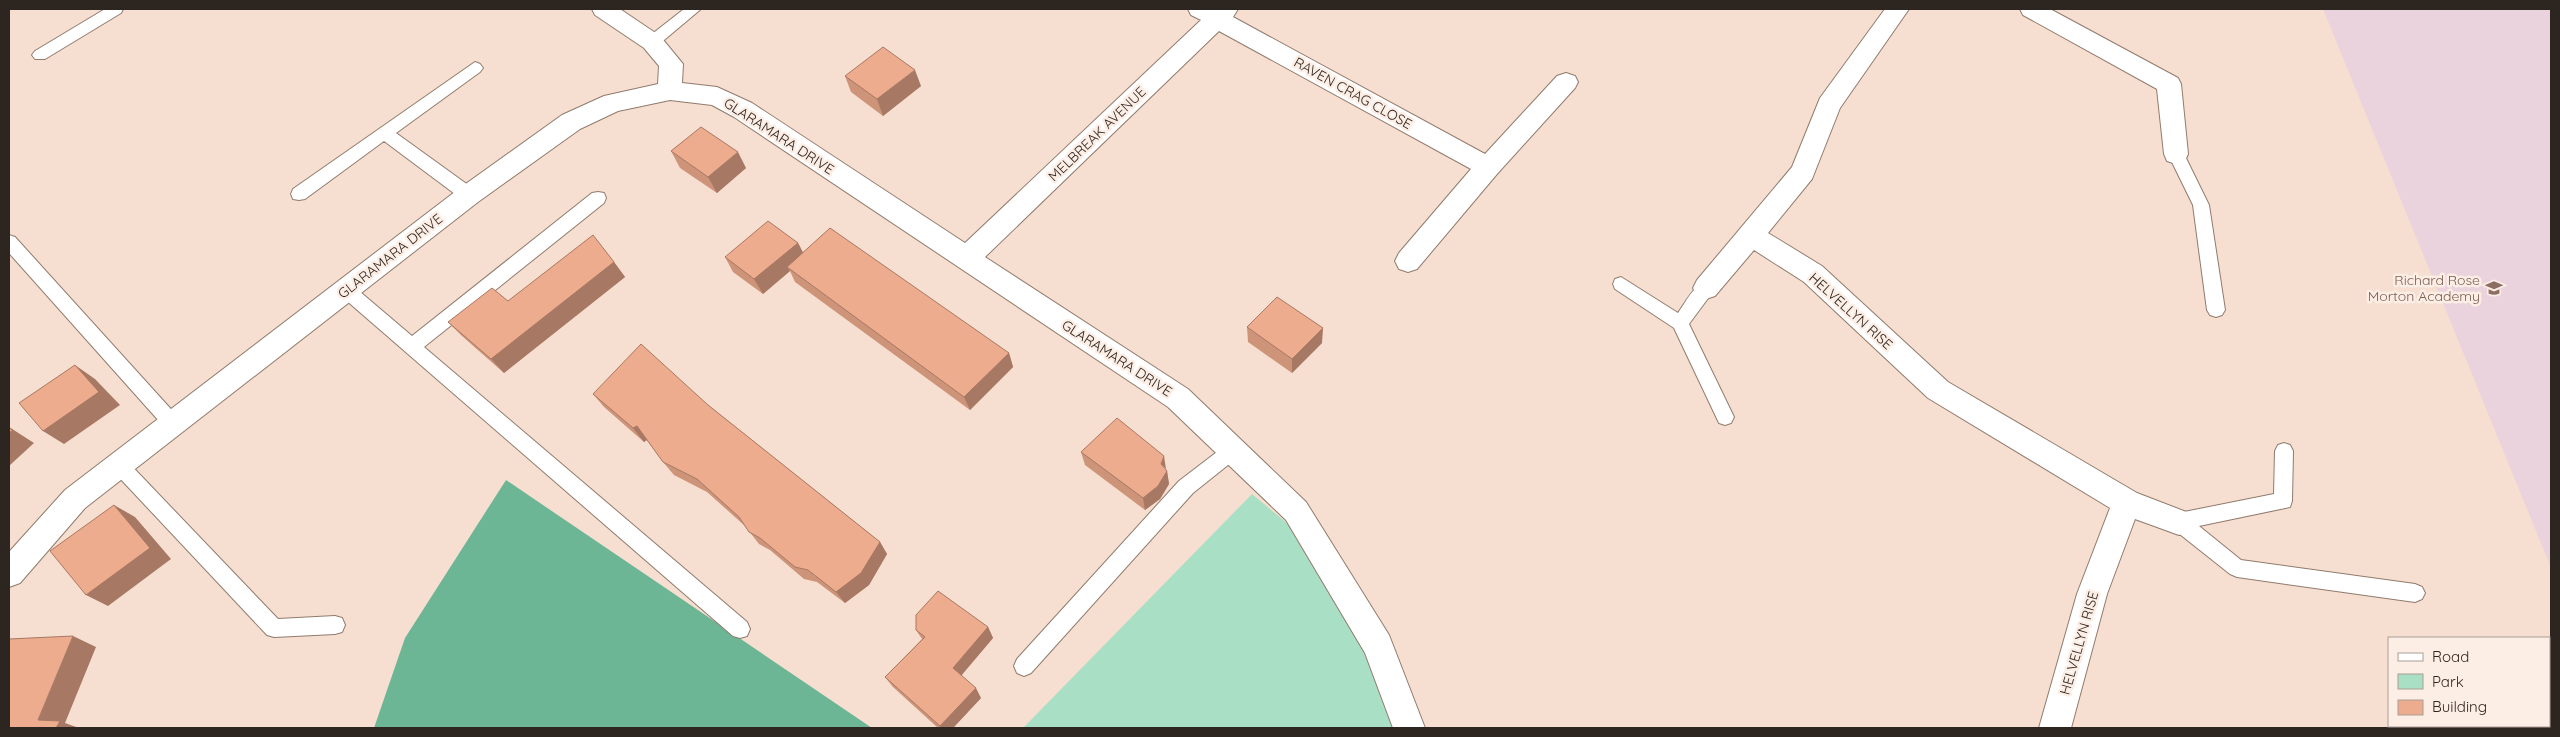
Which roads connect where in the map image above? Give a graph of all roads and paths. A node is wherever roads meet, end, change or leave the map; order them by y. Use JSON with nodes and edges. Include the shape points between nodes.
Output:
{"nodes":[{"id":1,"x":116,"y":9,"type":"edge"},
{"id":2,"x":603,"y":9,"type":"edge"},
{"id":3,"x":694,"y":9,"type":"edge"},
{"id":4,"x":1897,"y":9,"type":"edge"},
{"id":5,"x":2031,"y":9,"type":"edge"},
{"id":6,"x":1215,"y":12,"type":"edge"},
{"id":7,"x":652,"y":42,"type":"junction"},
{"id":8,"x":40,"y":55,"type":"dead end"},
{"id":9,"x":475,"y":68,"type":"dead end"},
{"id":10,"x":1566,"y":82,"type":"dead end"},
{"id":11,"x":670,"y":91,"type":"junction"},
{"id":12,"x":386,"y":134,"type":"junction"},
{"id":13,"x":2176,"y":154,"type":"joint"},
{"id":14,"x":1488,"y":167,"type":"junction"},
{"id":15,"x":299,"y":194,"type":"dead end"},
{"id":16,"x":469,"y":195,"type":"junction"},
{"id":17,"x":598,"y":198,"type":"dead end"},
{"id":18,"x":1751,"y":235,"type":"junction"},
{"id":19,"x":9,"y":242,"type":"edge"},
{"id":20,"x":966,"y":259,"type":"junction"},
{"id":21,"x":1408,"y":262,"type":"dead end"},
{"id":22,"x":1621,"y":284,"type":"dead end"},
{"id":23,"x":1706,"y":288,"type":"joint"},
{"id":24,"x":346,"y":290,"type":"junction"},
{"id":25,"x":2216,"y":310,"type":"dead end"},
{"id":26,"x":1680,"y":324,"type":"junction"},
{"id":27,"x":411,"y":347,"type":"junction"},
{"id":28,"x":1725,"y":417,"type":"dead end"},
{"id":29,"x":172,"y":424,"type":"junction"},
{"id":30,"x":1232,"y":451,"type":"junction"},
{"id":31,"x":2284,"y":451,"type":"dead end"},
{"id":32,"x":120,"y":465,"type":"junction"},
{"id":33,"x":2127,"y":502,"type":"junction"},
{"id":34,"x":2179,"y":522,"type":"junction"},
{"id":35,"x":9,"y":573,"type":"edge"},
{"id":36,"x":2415,"y":593,"type":"dead end"},
{"id":37,"x":335,"y":625,"type":"dead end"},
{"id":38,"x":740,"y":629,"type":"dead end"},
{"id":39,"x":1024,"y":666,"type":"dead end"},
{"id":40,"x":1409,"y":728,"type":"edge"},
{"id":41,"x":2055,"y":728,"type":"edge"}],
"edges":[{"from":1,"to":8,"type":"lane"},
{"from":2,"to":7,"type":"street"},
{"from":3,"to":7,"type":"lane"},
{"from":4,"to":18,"type":"street","via":[[1829,105],[1803,172]]},
{"from":5,"to":13,"type":"street","via":[[2169,84]]},
{"from":6,"to":14,"type":"street","name":"RAVEN CRAG CLOSE"},
{"from":6,"to":20,"type":"street","name":"MELBREAK AVENUE"},
{"from":7,"to":11,"type":"street","via":[[671,64]]},
{"from":9,"to":12,"type":"lane"},
{"from":10,"to":14,"type":"street"},
{"from":11,"to":16,"type":"street","name":"GLARAMARA DRIVE","via":[[613,103],[572,122]]},
{"from":11,"to":20,"type":"street","name":"GLARAMARA DRIVE","via":[[716,96],[743,110]]},
{"from":12,"to":15,"type":"lane"},
{"from":12,"to":16,"type":"lane"},
{"from":13,"to":25,"type":"lane","via":[[2201,205]]},
{"from":14,"to":21,"type":"street"},
{"from":16,"to":24,"type":"street","name":"GLARAMARA DRIVE"},
{"from":17,"to":27,"type":"lane"},
{"from":18,"to":23,"type":"street"},
{"from":18,"to":33,"type":"street","name":"HELVELLYN RISE","via":[[1813,274],[1938,390]]},
{"from":19,"to":29,"type":"lane"},
{"from":20,"to":30,"type":"street","name":"GLARAMARA DRIVE","via":[[1178,398]]},
{"from":22,"to":26,"type":"lane"},
{"from":23,"to":26,"type":"lane"},
{"from":24,"to":27,"type":"lane"},
{"from":24,"to":29,"type":"street","name":"GLARAMARA DRIVE"},
{"from":26,"to":28,"type":"lane"},
{"from":27,"to":38,"type":"lane"},
{"from":29,"to":32,"type":"street","name":"GLARAMARA DRIVE"},
{"from":30,"to":39,"type":"lane","via":[[1186,487]]},
{"from":30,"to":40,"type":"street","name":"GLARAMARA DRIVE","via":[[1296,511],[1378,645]]},
{"from":31,"to":34,"type":"lane","via":[[2283,501]]},
{"from":32,"to":35,"type":"street","name":"GLARAMARA DRIVE","via":[[75,499]]},
{"from":32,"to":37,"type":"lane","via":[[274,628]]},
{"from":33,"to":34,"type":"street","name":"HELVELLYN RISE"},
{"from":33,"to":41,"type":"street","name":"HELVELLYN RISE","via":[[2092,594]]},
{"from":34,"to":36,"type":"lane","via":[[2237,568]]}]}
